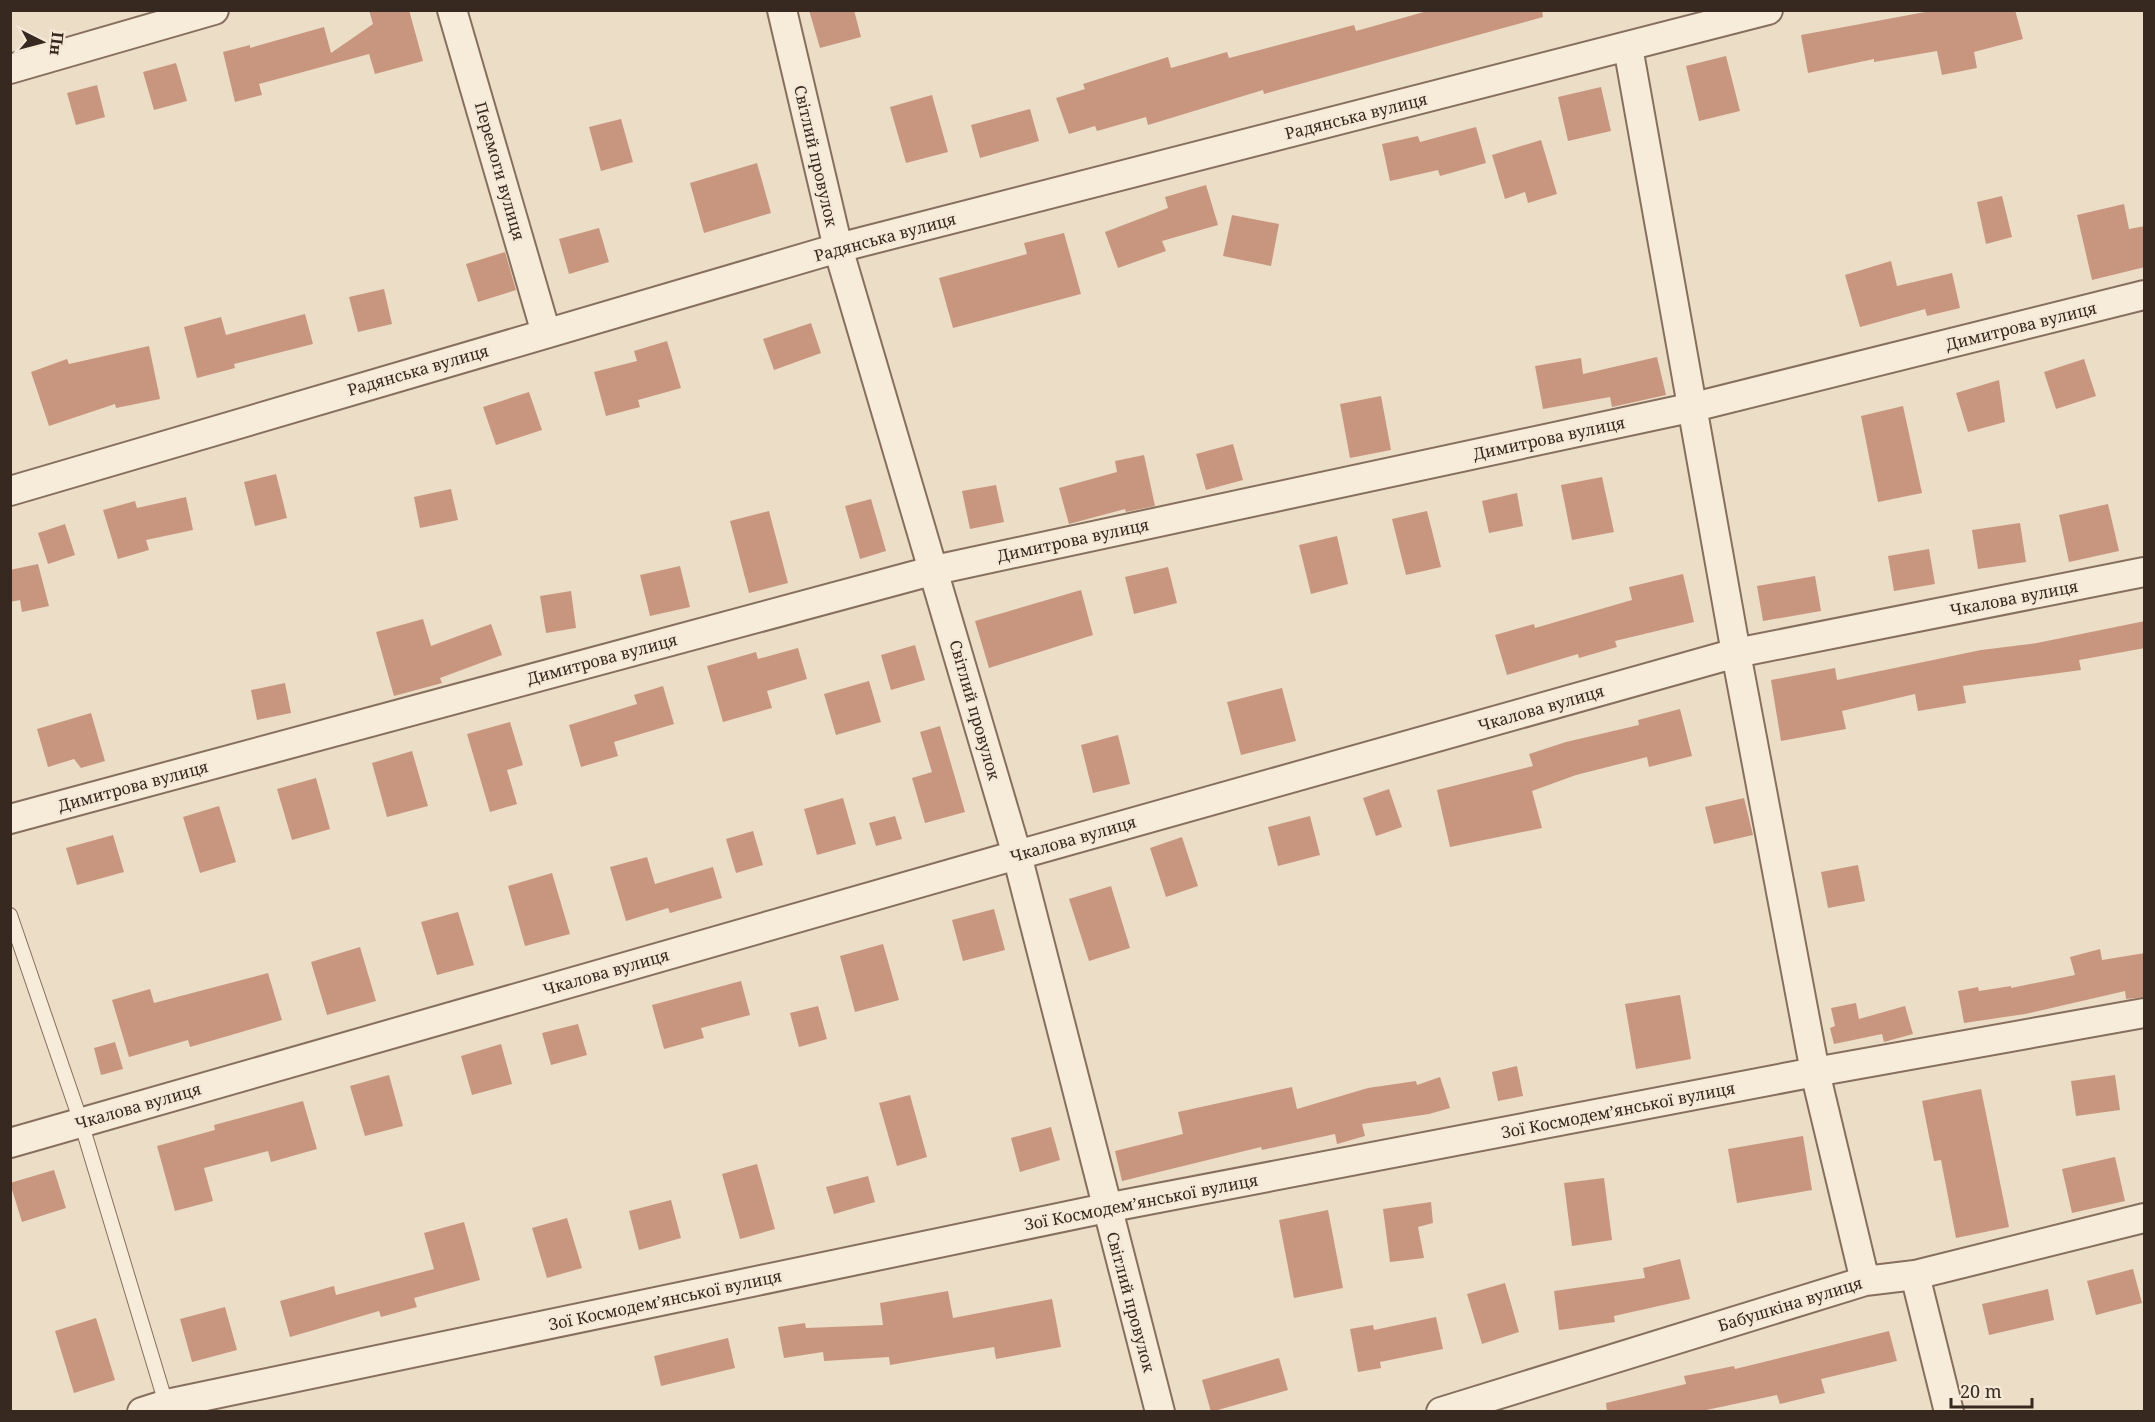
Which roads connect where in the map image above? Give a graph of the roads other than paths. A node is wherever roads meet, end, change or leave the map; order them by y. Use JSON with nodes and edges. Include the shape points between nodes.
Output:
{"nodes":[{"id":1,"x":214,"y":10,"type":"edge"},
{"id":2,"x":452,"y":10,"type":"edge"},
{"id":3,"x":782,"y":10,"type":"edge"},
{"id":4,"x":1768,"y":10,"type":"edge"},
{"id":5,"x":1628,"y":47,"type":"junction"},
{"id":6,"x":10,"y":69,"type":"edge"},
{"id":7,"x":838,"y":248,"type":"junction"},
{"id":8,"x":2145,"y":295,"type":"edge"},
{"id":9,"x":546,"y":333,"type":"junction"},
{"id":10,"x":1694,"y":407,"type":"junction"},
{"id":11,"x":10,"y":491,"type":"edge"},
{"id":12,"x":934,"y":570,"type":"junction"},
{"id":13,"x":2145,"y":572,"type":"edge"},
{"id":14,"x":1736,"y":653,"type":"junction"},
{"id":15,"x":10,"y":819,"type":"edge"},
{"id":16,"x":1017,"y":855,"type":"junction"},
{"id":17,"x":10,"y":915,"type":"edge"},
{"id":18,"x":2145,"y":1013,"type":"edge"},
{"id":19,"x":1815,"y":1072,"type":"junction"},
{"id":20,"x":81,"y":1122,"type":"junction"},
{"id":21,"x":10,"y":1143,"type":"edge"},
{"id":22,"x":1106,"y":1208,"type":"junction"},
{"id":23,"x":2145,"y":1218,"type":"edge"},
{"id":24,"x":1915,"y":1275,"type":"junction"},
{"id":25,"x":1864,"y":1281,"type":"junction"},
{"id":26,"x":159,"y":1409,"type":"edge"},
{"id":27,"x":1160,"y":1412,"type":"edge"},
{"id":28,"x":1442,"y":1412,"type":"edge"},
{"id":29,"x":1949,"y":1412,"type":"edge"}],
"edges":[{"from":1,"to":6,"type":"street"},
{"from":2,"to":9,"type":"street","name":"Перемоги вулиця"},
{"from":3,"to":7,"type":"street","name":"Світлий провулок"},
{"from":4,"to":5,"type":"street","name":"Радянська вулиця"},
{"from":5,"to":7,"type":"street","name":"Радянська вулиця"},
{"from":5,"to":10,"type":"street"},
{"from":7,"to":9,"type":"street","name":"Радянська вулиця"},
{"from":7,"to":12,"type":"street","name":"Світлий провулок"},
{"from":8,"to":10,"type":"street","name":"Димитрова вулиця"},
{"from":9,"to":11,"type":"street","name":"Радянська вулиця"},
{"from":10,"to":12,"type":"street","name":"Димитрова вулиця"},
{"from":10,"to":14,"type":"street"},
{"from":12,"to":15,"type":"street","name":"Димитрова вулиця"},
{"from":12,"to":16,"type":"street","name":"Світлий провулок"},
{"from":13,"to":14,"type":"street","name":"Чкалова вулиця"},
{"from":14,"to":16,"type":"street","name":"Чкалова вулиця"},
{"from":14,"to":19,"type":"street"},
{"from":16,"to":20,"type":"street","name":"Чкалова вулиця"},
{"from":16,"to":22,"type":"street","name":"Світлий провулок"},
{"from":17,"to":20,"type":"lane"},
{"from":18,"to":19,"type":"street","name":"Зої Космодем’янської вулиця"},
{"from":19,"to":22,"type":"street","name":"Зої Космодем’янської вулиця"},
{"from":19,"to":25,"type":"street"},
{"from":20,"to":21,"type":"street","name":"Чкалова вулиця"},
{"from":20,"to":26,"type":"lane"},
{"from":22,"to":26,"type":"street","name":"Зої Космодем’янської вулиця"},
{"from":22,"to":27,"type":"street","name":"Світлий провулок"},
{"from":23,"to":24,"type":"street","name":"Бабушкіна вулиця"},
{"from":24,"to":25,"type":"street","name":"Бабушкіна вулиця"},
{"from":24,"to":29,"type":"street"},
{"from":25,"to":28,"type":"street","name":"Бабушкіна вулиця"}]}
